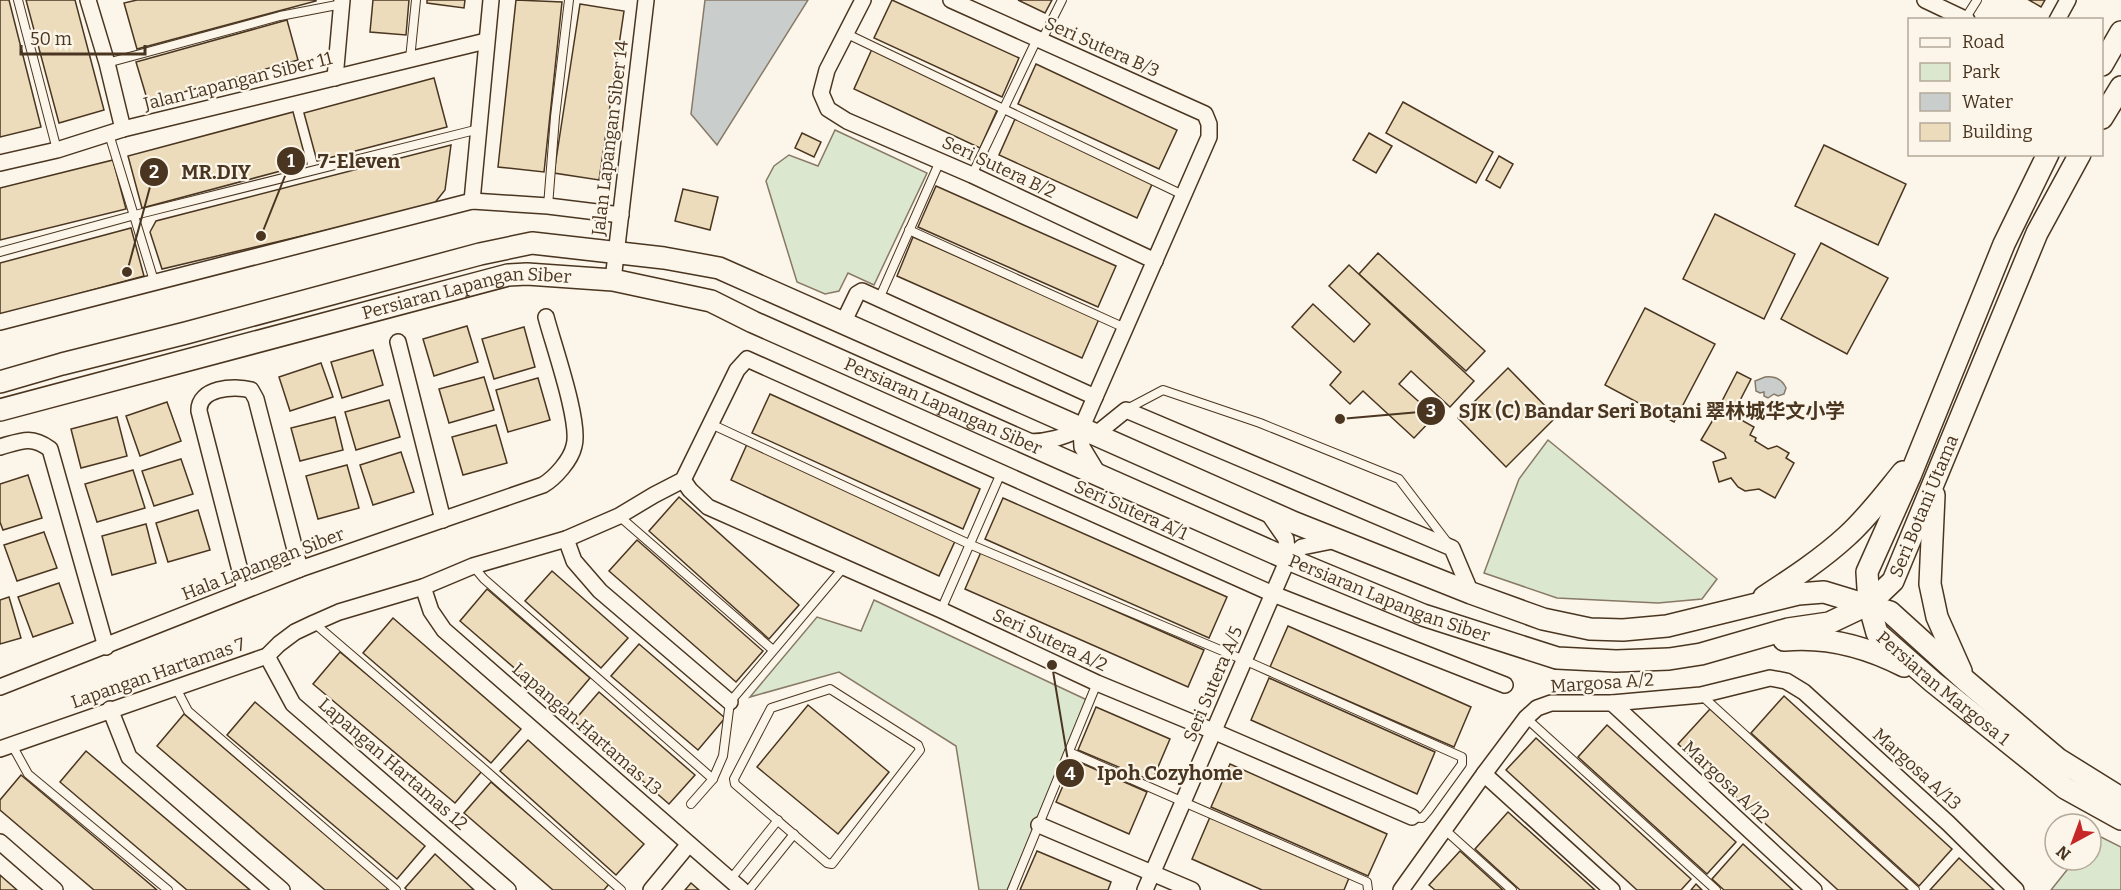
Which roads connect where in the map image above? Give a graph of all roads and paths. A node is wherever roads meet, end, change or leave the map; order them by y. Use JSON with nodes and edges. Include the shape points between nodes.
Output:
{"nodes":[{"id":1,"x":18,"y":0,"type":"edge"},
{"id":2,"x":88,"y":0,"type":"edge"},
{"id":3,"x":417,"y":0,"type":"edge"},
{"id":4,"x":491,"y":0,"type":"edge"},
{"id":5,"x":569,"y":0,"type":"edge"},
{"id":6,"x":646,"y":0,"type":"edge"},
{"id":7,"x":863,"y":0,"type":"edge"},
{"id":8,"x":951,"y":0,"type":"edge"},
{"id":9,"x":1062,"y":0,"type":"edge"},
{"id":10,"x":1925,"y":0,"type":"edge"},
{"id":11,"x":1977,"y":0,"type":"edge"},
{"id":12,"x":2068,"y":0,"type":"edge"},
{"id":13,"x":342,"y":2,"type":"edge"},
{"id":14,"x":1964,"y":18,"type":"edge"},
{"id":15,"x":1967,"y":18,"type":"edge"},
{"id":16,"x":2058,"y":18,"type":"edge"},
{"id":17,"x":2121,"y":27,"type":"edge"},
{"id":18,"x":2121,"y":32,"type":"edge"},
{"id":19,"x":845,"y":33,"type":"junction"},
{"id":20,"x":1039,"y":40,"type":"junction"},
{"id":21,"x":486,"y":41,"type":"junction"},
{"id":22,"x":2103,"y":45,"type":"edge"},
{"id":23,"x":410,"y":59,"type":"junction"},
{"id":24,"x":107,"y":63,"type":"junction"},
{"id":25,"x":2103,"y":63,"type":"edge"},
{"id":26,"x":335,"y":78,"type":"junction"},
{"id":27,"x":2121,"y":87,"type":"edge"},
{"id":28,"x":1003,"y":109,"type":"junction"},
{"id":29,"x":2103,"y":116,"type":"edge"},
{"id":30,"x":479,"y":129,"type":"junction"},
{"id":31,"x":116,"y":132,"type":"junction"},
{"id":32,"x":57,"y":150,"type":"junction"},
{"id":33,"x":2047,"y":156,"type":"edge"},
{"id":34,"x":2078,"y":156,"type":"edge"},
{"id":35,"x":940,"y":161,"type":"junction"},
{"id":36,"x":0,"y":163,"type":"edge"},
{"id":37,"x":972,"y":175,"type":"junction"},
{"id":38,"x":1183,"y":195,"type":"junction"},
{"id":39,"x":472,"y":201,"type":"junction"},
{"id":40,"x":548,"y":206,"type":"junction"},
{"id":41,"x":135,"y":215,"type":"junction"},
{"id":42,"x":621,"y":215,"type":"junction"},
{"id":43,"x":909,"y":230,"type":"junction"},
{"id":44,"x":0,"y":252,"type":"edge"},
{"id":45,"x":616,"y":252,"type":"junction"},
{"id":46,"x":1155,"y":261,"type":"junction"},
{"id":47,"x":613,"y":280,"type":"junction"},
{"id":48,"x":154,"y":281,"type":"junction"},
{"id":49,"x":879,"y":299,"type":"junction"},
{"id":50,"x":546,"y":316,"type":"dead end"},
{"id":51,"x":0,"y":322,"type":"edge"},
{"id":52,"x":843,"y":323,"type":"junction"},
{"id":53,"x":1125,"y":328,"type":"junction"},
{"id":54,"x":398,"y":342,"type":"dead end"},
{"id":55,"x":0,"y":382,"type":"edge"},
{"id":56,"x":1095,"y":397,"type":"junction"},
{"id":57,"x":0,"y":410,"type":"edge"},
{"id":58,"x":1126,"y":410,"type":"junction"},
{"id":59,"x":711,"y":424,"type":"junction"},
{"id":60,"x":1088,"y":432,"type":"junction"},
{"id":61,"x":1025,"y":442,"type":"junction"},
{"id":62,"x":0,"y":447,"type":"edge"},
{"id":63,"x":1921,"y":448,"type":"junction"},
{"id":64,"x":1000,"y":473,"type":"junction"},
{"id":65,"x":1099,"y":475,"type":"junction"},
{"id":66,"x":683,"y":480,"type":"junction"},
{"id":67,"x":1934,"y":482,"type":"junction"},
{"id":68,"x":1266,"y":510,"type":"junction"},
{"id":69,"x":619,"y":516,"type":"junction"},
{"id":70,"x":442,"y":520,"type":"junction"},
{"id":71,"x":566,"y":539,"type":"junction"},
{"id":72,"x":1337,"y":540,"type":"junction"},
{"id":73,"x":969,"y":544,"type":"junction"},
{"id":74,"x":1452,"y":548,"type":"junction"},
{"id":75,"x":1288,"y":559,"type":"junction"},
{"id":76,"x":473,"y":566,"type":"junction"},
{"id":77,"x":844,"y":567,"type":"junction"},
{"id":78,"x":300,"y":569,"type":"junction"},
{"id":79,"x":423,"y":587,"type":"junction"},
{"id":80,"x":245,"y":590,"type":"junction"},
{"id":81,"x":1471,"y":593,"type":"junction"},
{"id":82,"x":1273,"y":594,"type":"junction"},
{"id":83,"x":1754,"y":604,"type":"junction"},
{"id":84,"x":1869,"y":604,"type":"junction"},
{"id":85,"x":941,"y":610,"type":"junction"},
{"id":86,"x":314,"y":623,"type":"junction"},
{"id":87,"x":1732,"y":645,"type":"junction"},
{"id":88,"x":105,"y":647,"type":"junction"},
{"id":89,"x":773,"y":650,"type":"junction"},
{"id":90,"x":267,"y":656,"type":"junction"},
{"id":91,"x":1244,"y":660,"type":"junction"},
{"id":92,"x":1965,"y":680,"type":"junction"},
{"id":93,"x":1786,"y":681,"type":"joint"},
{"id":94,"x":1933,"y":682,"type":"junction"},
{"id":95,"x":1096,"y":683,"type":"junction"},
{"id":96,"x":1505,"y":685,"type":"dead end"},
{"id":97,"x":0,"y":687,"type":"edge"},
{"id":98,"x":176,"y":688,"type":"junction"},
{"id":99,"x":1701,"y":695,"type":"junction"},
{"id":100,"x":730,"y":702,"type":"junction"},
{"id":101,"x":1611,"y":703,"type":"junction"},
{"id":102,"x":110,"y":710,"type":"junction"},
{"id":103,"x":1526,"y":718,"type":"junction"},
{"id":104,"x":1213,"y":731,"type":"junction"},
{"id":105,"x":6,"y":747,"type":"edge"},
{"id":106,"x":1069,"y":752,"type":"junction"},
{"id":107,"x":1484,"y":774,"type":"junction"},
{"id":108,"x":713,"y":779,"type":"junction"},
{"id":109,"x":2121,"y":798,"type":"edge"},
{"id":110,"x":1183,"y":802,"type":"junction"},
{"id":111,"x":691,"y":804,"type":"dead end"},
{"id":112,"x":1412,"y":817,"type":"joint"},
{"id":113,"x":2121,"y":819,"type":"edge"},
{"id":114,"x":778,"y":820,"type":"junction"},
{"id":115,"x":1039,"y":825,"type":"junction"},
{"id":116,"x":1444,"y":829,"type":"junction"},
{"id":117,"x":794,"y":834,"type":"junction"},
{"id":118,"x":0,"y":842,"type":"edge"},
{"id":119,"x":689,"y":844,"type":"junction"},
{"id":120,"x":1152,"y":873,"type":"junction"},
{"id":121,"x":736,"y":885,"type":"edge"},
{"id":122,"x":1406,"y":888,"type":"edge"},
{"id":123,"x":55,"y":890,"type":"edge"},
{"id":124,"x":168,"y":890,"type":"edge"},
{"id":125,"x":282,"y":890,"type":"edge"},
{"id":126,"x":396,"y":890,"type":"edge"},
{"id":127,"x":508,"y":890,"type":"edge"},
{"id":128,"x":621,"y":890,"type":"edge"},
{"id":129,"x":651,"y":890,"type":"edge"},
{"id":130,"x":749,"y":890,"type":"edge"},
{"id":131,"x":1012,"y":890,"type":"edge"},
{"id":132,"x":1145,"y":890,"type":"edge"},
{"id":133,"x":1192,"y":890,"type":"edge"},
{"id":134,"x":1368,"y":890,"type":"edge"},
{"id":135,"x":1512,"y":890,"type":"edge"},
{"id":136,"x":1612,"y":890,"type":"edge"},
{"id":137,"x":1716,"y":890,"type":"edge"},
{"id":138,"x":1814,"y":890,"type":"edge"},
{"id":139,"x":1915,"y":890,"type":"edge"},
{"id":140,"x":2016,"y":890,"type":"edge"}],
"edges":[{"from":1,"to":32,"type":"lane"},
{"from":2,"to":24,"type":"street"},
{"from":3,"to":23,"type":"lane"},
{"from":4,"to":21,"type":"street"},
{"from":5,"to":40,"type":"lane"},
{"from":6,"to":42,"type":"street","name":"Jalan Lapangan Siber 14"},
{"from":7,"to":19,"type":"street"},
{"from":8,"to":20,"type":"street","name":"Seri Sutera B/3"},
{"from":9,"to":20,"type":"lane"},
{"from":10,"to":14,"type":"street"},
{"from":11,"to":15,"type":"lane"},
{"from":12,"to":16,"type":"street"},
{"from":13,"to":24,"type":"lane"},
{"from":13,"to":26,"type":"street"},
{"from":17,"to":22,"type":"street"},
{"from":18,"to":25,"type":"main road"},
{"from":19,"to":28,"type":"lane"},
{"from":19,"to":35,"type":"street","name":"Seri Sutera B/2","via":[[821,93],[828,109]]},
{"from":20,"to":28,"type":"lane"},
{"from":20,"to":38,"type":"street","name":"Seri Sutera B/3","via":[[1204,114],[1209,137]]},
{"from":21,"to":23,"type":"street","name":"Jalan Lapangan Siber 11"},
{"from":21,"to":30,"type":"street"},
{"from":23,"to":26,"type":"street","name":"Jalan Lapangan Siber 11"},
{"from":24,"to":31,"type":"street"},
{"from":26,"to":31,"type":"street","name":"Jalan Lapangan Siber 11"},
{"from":27,"to":29,"type":"main road"},
{"from":28,"to":37,"type":"lane"},
{"from":28,"to":38,"type":"lane"},
{"from":30,"to":39,"type":"street"},
{"from":30,"to":41,"type":"lane"},
{"from":31,"to":32,"type":"street","name":"Jalan Lapangan Siber 11"},
{"from":31,"to":41,"type":"lane"},
{"from":32,"to":36,"type":"street","name":"Jalan Lapangan Siber 11"},
{"from":33,"to":63,"type":"main road","name":"Seri Botani Utama","via":[[2004,244]]},
{"from":34,"to":67,"type":"main road","name":"Seri Botani Utama","via":[[2037,233]]},
{"from":35,"to":37,"type":"street","name":"Seri Sutera B/2"},
{"from":35,"to":43,"type":"lane"},
{"from":37,"to":46,"type":"street","name":"Seri Sutera B/2"},
{"from":38,"to":46,"type":"street"},
{"from":39,"to":40,"type":"street"},
{"from":39,"to":48,"type":"street"},
{"from":40,"to":42,"type":"street"},
{"from":41,"to":44,"type":"lane"},
{"from":41,"to":48,"type":"lane"},
{"from":42,"to":45,"type":"street","name":"Jalan Lapangan Siber 14"},
{"from":43,"to":49,"type":"lane"},
{"from":43,"to":53,"type":"lane"},
{"from":45,"to":47,"type":"street","name":"Jalan Lapangan Siber 14"},
{"from":45,"to":52,"type":"main road","name":"Persiaran Lapangan Siber","via":[[718,268]]},
{"from":45,"to":55,"type":"main road","name":"Persiaran Lapangan Siber","via":[[532,243]]},
{"from":46,"to":53,"type":"street"},
{"from":47,"to":57,"type":"main road","name":"Persiaran Lapangan Siber","via":[[508,275]]},
{"from":47,"to":61,"type":"main road","name":"Persiaran Lapangan Siber","via":[[711,301]]},
{"from":48,"to":51,"type":"street"},
{"from":49,"to":52,"type":"street","via":[[862,291],[857,294]]},
{"from":49,"to":56,"type":"street"},
{"from":50,"to":70,"type":"street","name":"Hala Lapangan Siber","via":[[574,419],[574,446],[556,477],[543,486]]},
{"from":52,"to":60,"type":"main road","name":"Persiaran Lapangan Siber"},
{"from":53,"to":56,"type":"street"},
{"from":54,"to":70,"type":"street"},
{"from":56,"to":60,"type":"street"},
{"from":58,"to":60,"type":"street"},
{"from":58,"to":74,"type":"street"},
{"from":58,"to":74,"type":"lane","via":[[1163,390],[1260,423],[1390,475],[1399,479]]},
{"from":59,"to":64,"type":"street","name":"Seri Sutera A/1","via":[[737,370],[747,359]]},
{"from":59,"to":66,"type":"street"},
{"from":59,"to":73,"type":"lane"},
{"from":60,"to":61,"type":"street","via":[[1045,442]]},
{"from":60,"to":65,"type":"street","via":[[1082,447]]},
{"from":60,"to":68,"type":"main road","name":"Persiaran Lapangan Siber"},
{"from":61,"to":65,"type":"main road","name":"Persiaran Lapangan Siber"},
{"from":62,"to":88,"type":"street","via":[[23,440],[39,441],[50,449]]},
{"from":63,"to":83,"type":"main road","via":[[1848,535]]},
{"from":63,"to":84,"type":"main road","name":"Seri Botani Utama","via":[[1867,572]]},
{"from":64,"to":73,"type":"lane"},
{"from":64,"to":82,"type":"street","name":"Seri Sutera A/1"},
{"from":65,"to":75,"type":"main road","name":"Persiaran Lapangan Siber"},
{"from":66,"to":69,"type":"street","name":"Lapangan Hartamas 7"},
{"from":66,"to":77,"type":"street","name":"Seri Sutera A/2","via":[[708,507]]},
{"from":67,"to":84,"type":"main road","name":"Seri Botani Utama","via":[[1893,581]]},
{"from":67,"to":92,"type":"main road","via":[[1930,584],[1937,617]]},
{"from":68,"to":72,"type":"main road","name":"Persiaran Lapangan Siber"},
{"from":68,"to":75,"type":"street","via":[[1286,539]]},
{"from":69,"to":71,"type":"street","name":"Lapangan Hartamas 7"},
{"from":69,"to":89,"type":"lane"},
{"from":70,"to":78,"type":"street","name":"Hala Lapangan Siber"},
{"from":71,"to":76,"type":"street","name":"Lapangan Hartamas 7"},
{"from":71,"to":100,"type":"street","via":[[574,561],[600,591]]},
{"from":72,"to":75,"type":"street","via":[[1302,547]]},
{"from":72,"to":81,"type":"main road","name":"Persiaran Lapangan Siber"},
{"from":73,"to":85,"type":"lane"},
{"from":73,"to":91,"type":"lane"},
{"from":74,"to":81,"type":"street"},
{"from":75,"to":82,"type":"street","name":"Seri Sutera A/5"},
{"from":75,"to":87,"type":"main road","name":"Persiaran Lapangan Siber","via":[[1423,615],[1557,658],[1669,659]]},
{"from":76,"to":79,"type":"street","name":"Lapangan Hartamas 7"},
{"from":76,"to":108,"type":"lane"},
{"from":77,"to":85,"type":"street","name":"Seri Sutera A/2"},
{"from":77,"to":89,"type":"lane"},
{"from":78,"to":80,"type":"street","name":"Hala Lapangan Siber"},
{"from":78,"to":80,"type":"street","via":[[256,399],[250,390],[241,387],[209,393],[199,404],[199,411]]},
{"from":79,"to":86,"type":"street","name":"Lapangan Hartamas 7"},
{"from":79,"to":119,"type":"street","name":"Lapangan Hartamas 13","via":[[431,611],[444,630]]},
{"from":80,"to":88,"type":"street","name":"Hala Lapangan Siber"},
{"from":81,"to":83,"type":"main road","name":"Persiaran Lapangan Siber","via":[[1543,619],[1590,630],[1667,626]]},
{"from":82,"to":91,"type":"street","name":"Seri Sutera A/5"},
{"from":82,"to":96,"type":"street","name":"Seri Sutera A/1"},
{"from":83,"to":84,"type":"main road","name":"Persiaran Lapangan Siber","via":[[1824,592]]},
{"from":84,"to":87,"type":"main road","name":"Persiaran Lapangan Siber","via":[[1830,623],[1788,629]]},
{"from":84,"to":92,"type":"main road","name":"Persiaran Margosa 1","via":[[1890,612]]},
{"from":84,"to":94,"type":"main road","name":"Persiaran Margosa 1","via":[[1877,633]]},
{"from":85,"to":95,"type":"street","name":"Seri Sutera A/2"},
{"from":86,"to":90,"type":"street","name":"Lapangan Hartamas 7","via":[[295,632]]},
{"from":86,"to":128,"type":"lane"},
{"from":87,"to":94,"type":"main road","via":[[1794,639],[1838,642],[1879,654]]},
{"from":88,"to":97,"type":"street","name":"Hala Lapangan Siber"},
{"from":89,"to":100,"type":"lane"},
{"from":90,"to":98,"type":"street","name":"Lapangan Hartamas 7"},
{"from":90,"to":127,"type":"street","name":"Lapangan Hartamas 12","via":[[293,704]]},
{"from":91,"to":104,"type":"street","name":"Seri Sutera A/5"},
{"from":91,"to":112,"type":"lane","via":[[1462,757],[1462,764],[1428,811],[1422,818]]},
{"from":92,"to":109,"type":"main road","name":"Persiaran Margosa 1","via":[[2058,759]]},
{"from":93,"to":99,"type":"street","name":"Margosa A/2","via":[[1770,678]]},
{"from":93,"to":140,"type":"street","name":"Margosa A/13","via":[[1948,823]]},
{"from":94,"to":113,"type":"main road","name":"Persiaran Margosa 1","via":[[2065,788]]},
{"from":95,"to":104,"type":"street","name":"Seri Sutera A/2"},
{"from":95,"to":106,"type":"lane"},
{"from":98,"to":102,"type":"street","name":"Lapangan Hartamas 7"},
{"from":98,"to":126,"type":"lane","via":[[188,711]]},
{"from":99,"to":101,"type":"street","name":"Margosa A/2"},
{"from":99,"to":139,"type":"lane"},
{"from":100,"to":108,"type":"lane","via":[[723,756]]},
{"from":101,"to":103,"type":"street","name":"Margosa A/2","via":[[1551,704],[1537,708]]},
{"from":101,"to":138,"type":"street","name":"Margosa A/12"},
{"from":102,"to":105,"type":"street","name":"Lapangan Hartamas 7"},
{"from":102,"to":125,"type":"street","via":[[129,757]]},
{"from":103,"to":107,"type":"street","name":"Margosa A/2"},
{"from":103,"to":137,"type":"lane"},
{"from":104,"to":110,"type":"street","name":"Seri Sutera A/5"},
{"from":104,"to":112,"type":"street","name":"Seri Sutera A/2"},
{"from":105,"to":124,"type":"lane","via":[[28,774]]},
{"from":106,"to":110,"type":"lane"},
{"from":106,"to":115,"type":"lane"},
{"from":107,"to":116,"type":"street","name":"Margosa A/2"},
{"from":107,"to":136,"type":"street"},
{"from":108,"to":111,"type":"lane"},
{"from":110,"to":120,"type":"street","name":"Seri Sutera A/5"},
{"from":110,"to":134,"type":"lane","via":[[1367,882]]},
{"from":114,"to":117,"type":"lane"},
{"from":114,"to":117,"type":"lane","via":[[734,779],[771,708],[830,689],[918,744],[920,750],[832,864]]},
{"from":114,"to":121,"type":"lane"},
{"from":115,"to":120,"type":"street"},
{"from":115,"to":131,"type":"lane"},
{"from":116,"to":122,"type":"street","name":"Margosa A/2"},
{"from":116,"to":135,"type":"lane"},
{"from":117,"to":130,"type":"lane"},
{"from":118,"to":123,"type":"street"},
{"from":119,"to":121,"type":"street","name":"Lapangan Hartamas 13"},
{"from":119,"to":129,"type":"street"},
{"from":120,"to":132,"type":"street","name":"Seri Sutera A/5"},
{"from":120,"to":133,"type":"street"}]}
